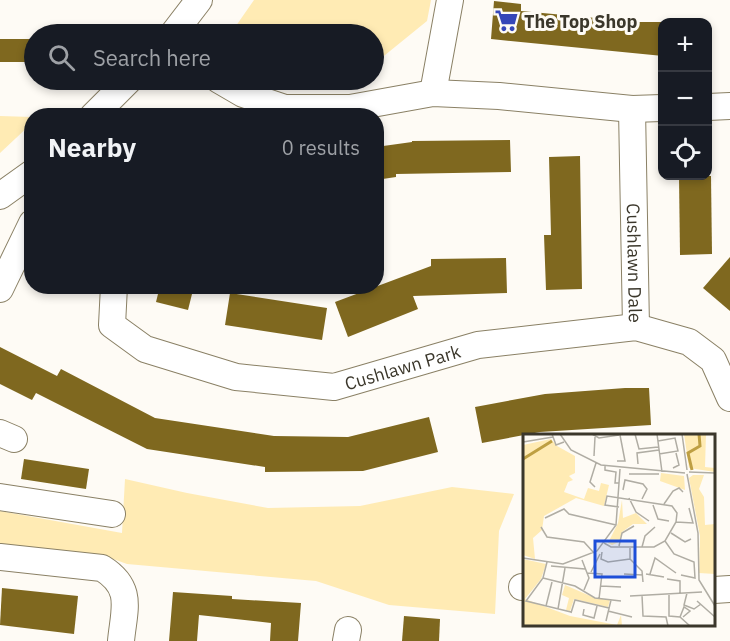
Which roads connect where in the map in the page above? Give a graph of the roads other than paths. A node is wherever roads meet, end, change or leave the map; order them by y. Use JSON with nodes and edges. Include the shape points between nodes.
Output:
{"nodes":[{"id":1,"x":199,"y":0,"type":"edge"},
{"id":2,"x":450,"y":0,"type":"edge"},
{"id":3,"x":181,"y":24,"type":"edge"},
{"id":4,"x":119,"y":90,"type":"edge"},
{"id":5,"x":236,"y":90,"type":"edge"},
{"id":6,"x":433,"y":93,"type":"junction"},
{"id":7,"x":730,"y":106,"type":"edge"},
{"id":8,"x":712,"y":107,"type":"edge"},
{"id":9,"x":101,"y":108,"type":"edge"},
{"id":10,"x":285,"y":108,"type":"edge"},
{"id":11,"x":285,"y":108,"type":"edge"},
{"id":12,"x":350,"y":108,"type":"edge"},
{"id":13,"x":350,"y":108,"type":"edge"},
{"id":14,"x":658,"y":108,"type":"edge"},
{"id":15,"x":632,"y":109,"type":"junction"},
{"id":16,"x":24,"y":179,"type":"edge"},
{"id":17,"x":0,"y":196,"type":"edge"},
{"id":18,"x":24,"y":240,"type":"edge"},
{"id":19,"x":0,"y":289,"type":"edge"},
{"id":20,"x":114,"y":294,"type":"edge"},
{"id":21,"x":636,"y":327,"type":"junction"},
{"id":22,"x":730,"y":398,"type":"edge"},
{"id":23,"x":0,"y":497,"type":"edge"},
{"id":24,"x":112,"y":514,"type":"dead end"},
{"id":25,"x":0,"y":557,"type":"edge"},
{"id":26,"x":730,"y":589,"type":"edge"},
{"id":27,"x":715,"y":590,"type":"edge"},
{"id":28,"x":121,"y":641,"type":"edge"}],
"edges":[{"from":1,"to":3,"type":"street"},
{"from":2,"to":6,"type":"street"},
{"from":4,"to":9,"type":"street"},
{"from":5,"to":10,"type":"street"},
{"from":6,"to":13,"type":"street"},
{"from":6,"to":15,"type":"street"},
{"from":7,"to":8,"type":"street"},
{"from":11,"to":12,"type":"street"},
{"from":14,"to":15,"type":"street"},
{"from":15,"to":21,"type":"street","name":"Cushlawn Dale"},
{"from":16,"to":17,"type":"street"},
{"from":18,"to":19,"type":"street"},
{"from":20,"to":21,"type":"street","name":"Cushlawn Park","via":[[112,325],[145,349],[236,377],[334,387],[478,345]]},
{"from":21,"to":22,"type":"street","name":"Cushlawn Dale","via":[[689,342],[713,360]]},
{"from":23,"to":24,"type":"street"},
{"from":25,"to":28,"type":"street","via":[[102,568],[115,576],[123,588],[125,603]]},
{"from":26,"to":27,"type":"street"}]}
